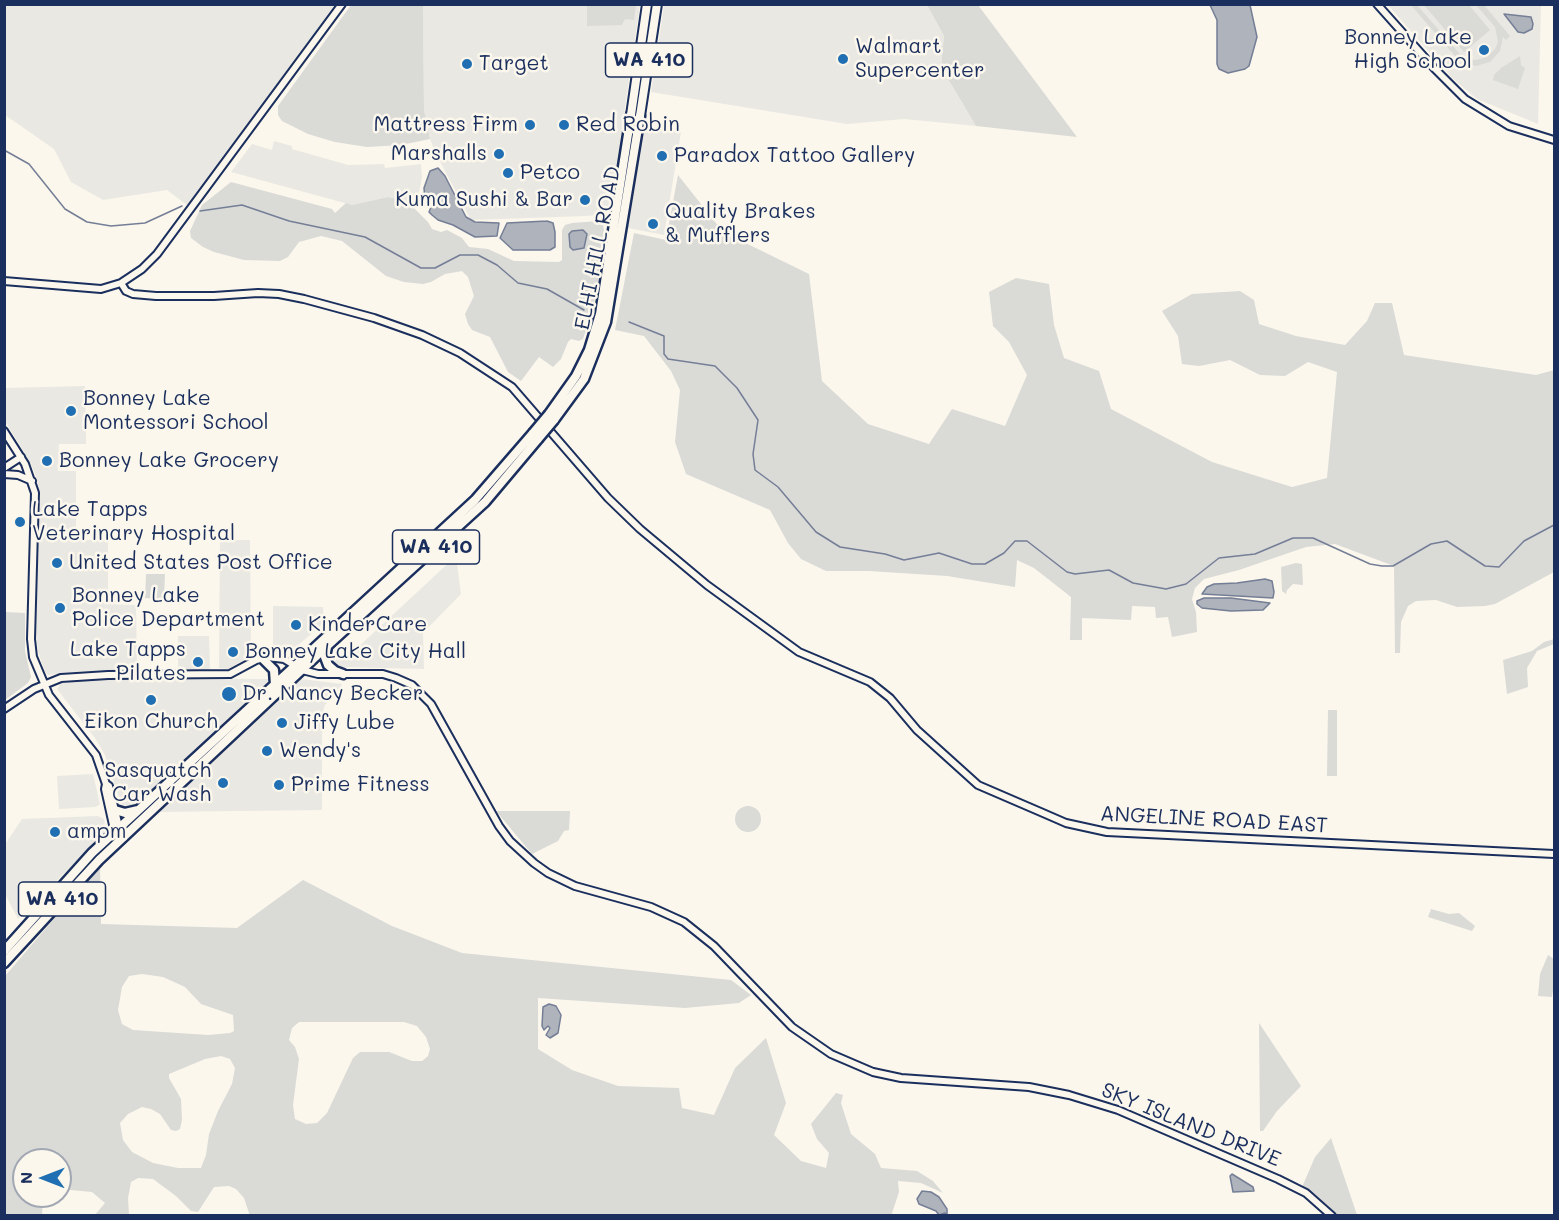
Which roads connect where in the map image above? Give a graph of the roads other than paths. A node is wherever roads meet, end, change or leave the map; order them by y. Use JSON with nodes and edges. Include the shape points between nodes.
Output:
{"nodes":[{"id":1,"x":342,"y":4,"type":"edge"},
{"id":2,"x":647,"y":4,"type":"edge"},
{"id":3,"x":657,"y":4,"type":"edge"},
{"id":4,"x":1377,"y":4,"type":"edge"},
{"id":5,"x":635,"y":115,"type":"junction"},
{"id":6,"x":1554,"y":140,"type":"edge"},
{"id":7,"x":4,"y":281,"type":"edge"},
{"id":8,"x":121,"y":283,"type":"junction"},
{"id":9,"x":4,"y":431,"type":"edge"},
{"id":10,"x":536,"y":436,"type":"junction"},
{"id":11,"x":21,"y":457,"type":"junction"},
{"id":12,"x":4,"y":468,"type":"edge"},
{"id":13,"x":4,"y":474,"type":"edge"},
{"id":14,"x":32,"y":481,"type":"junction"},
{"id":15,"x":327,"y":646,"type":"junction"},
{"id":16,"x":262,"y":658,"type":"junction"},
{"id":17,"x":299,"y":668,"type":"junction"},
{"id":18,"x":343,"y":674,"type":"junction"},
{"id":19,"x":45,"y":684,"type":"junction"},
{"id":20,"x":275,"y":685,"type":"junction"},
{"id":21,"x":4,"y":709,"type":"edge"},
{"id":22,"x":112,"y":810,"type":"junction"},
{"id":23,"x":139,"y":810,"type":"junction"},
{"id":24,"x":118,"y":829,"type":"junction"},
{"id":25,"x":122,"y":839,"type":"junction"},
{"id":26,"x":1554,"y":854,"type":"edge"},
{"id":27,"x":4,"y":951,"type":"edge"},
{"id":28,"x":4,"y":963,"type":"edge"},
{"id":29,"x":1332,"y":1215,"type":"edge"}],
"edges":[{"from":1,"to":8,"type":"street","via":[[157,254]]},
{"from":2,"to":5,"type":"main road","name":"ELHI HILL ROAD","number":"WA 410"},
{"from":3,"to":5,"type":"main road","name":"ELHI HILL ROAD","number":"WA 410"},
{"from":4,"to":6,"type":"street","via":[[1465,99],[1509,126]]},
{"from":5,"to":10,"type":"highway","name":"ELHI HILL ROAD","number":"WA 410","bridge":true,"via":[[606,322],[584,379]]},
{"from":7,"to":8,"type":"street","via":[[93,289]]},
{"from":8,"to":26,"type":"street","name":"ANGELINE ROAD EAST","via":[[133,294],[156,296],[258,293],[302,298],[374,318],[460,353],[512,387],[608,498],[707,585],[799,652],[870,682],[978,784],[1043,813],[1115,833]]},
{"from":9,"to":11,"type":"street"},
{"from":10,"to":15,"type":"highway","name":"ELHI HILL ROAD","number":"WA 410","via":[[485,501]]},
{"from":10,"to":17,"type":"highway","name":"ELHI HILL ROAD","number":"WA 410","via":[[476,500]]},
{"from":11,"to":12,"type":"street"},
{"from":11,"to":14,"type":"street"},
{"from":13,"to":14,"type":"street"},
{"from":14,"to":19,"type":"street","via":[[35,506],[31,639],[33,657]]},
{"from":15,"to":17,"type":"highway","name":"ELHI HILL ROAD","number":"WA 410"},
{"from":15,"to":18,"type":"highway","via":[[328,665]]},
{"from":16,"to":17,"type":"street","name":"SKY ISLAND DRIVE","via":[[278,657]]},
{"from":16,"to":19,"type":"street","via":[[230,674],[94,675],[61,678]]},
{"from":16,"to":20,"type":"highway","via":[[274,670]]},
{"from":17,"to":18,"type":"street","name":"SKY ISLAND DRIVE","via":[[318,674]]},
{"from":17,"to":20,"type":"highway","number":"WA 410"},
{"from":17,"to":25,"type":"highway","number":"WA 410"},
{"from":18,"to":29,"type":"street","name":"SKY ISLAND DRIVE","via":[[383,674],[412,685],[442,720],[499,826],[534,863],[575,886],[651,907],[695,929],[792,1027],[831,1054],[873,1072],[901,1078],[1029,1087],[1093,1102],[1144,1119],[1278,1179],[1306,1193]]},
{"from":19,"to":21,"type":"street"},
{"from":19,"to":22,"type":"street","via":[[49,695],[99,761],[110,786]]},
{"from":20,"to":23,"type":"highway","number":"WA 410"},
{"from":22,"to":23,"type":"highway"},
{"from":22,"to":24,"type":"street","via":[[119,822]]},
{"from":23,"to":24,"type":"highway","number":"WA 410"},
{"from":24,"to":25,"type":"street"},
{"from":24,"to":27,"type":"highway","number":"WA 410","via":[[67,879]]},
{"from":25,"to":28,"type":"highway","number":"WA 410"}]}
